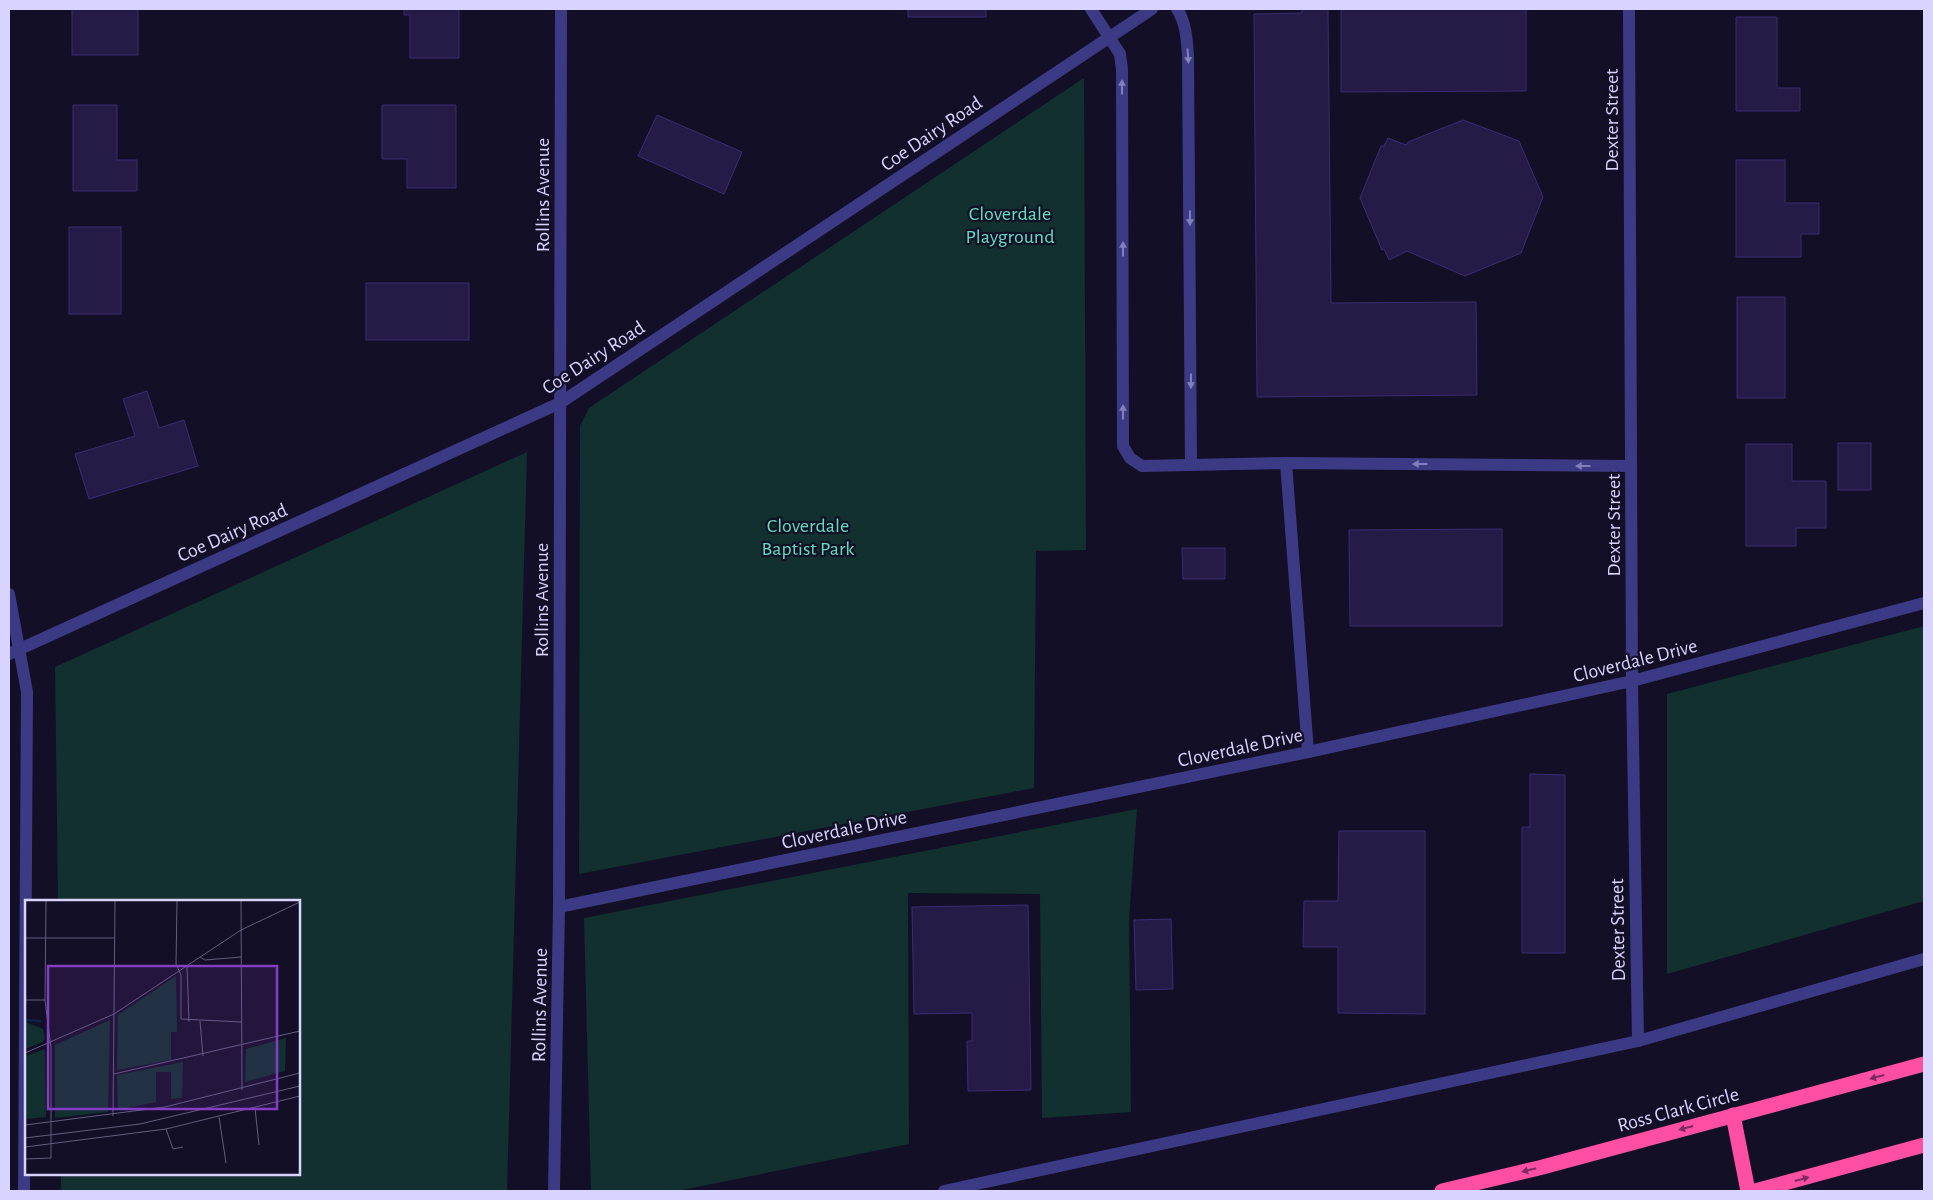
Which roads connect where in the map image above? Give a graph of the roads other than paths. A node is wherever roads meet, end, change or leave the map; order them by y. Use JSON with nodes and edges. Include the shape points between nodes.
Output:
{"nodes":[{"id":1,"x":561,"y":9,"type":"edge"},
{"id":2,"x":1091,"y":9,"type":"edge"},
{"id":3,"x":1152,"y":9,"type":"edge"},
{"id":4,"x":1177,"y":9,"type":"edge"},
{"id":5,"x":1629,"y":9,"type":"edge"},
{"id":6,"x":1110,"y":37,"type":"junction"},
{"id":7,"x":560,"y":403,"type":"junction"},
{"id":8,"x":1286,"y":464,"type":"junction"},
{"id":9,"x":1192,"y":465,"type":"junction"},
{"id":10,"x":1631,"y":466,"type":"junction"},
{"id":11,"x":9,"y":594,"type":"edge"},
{"id":12,"x":1924,"y":603,"type":"edge"},
{"id":13,"x":14,"y":652,"type":"edge"},
{"id":14,"x":1632,"y":681,"type":"junction"},
{"id":15,"x":1308,"y":752,"type":"junction"},
{"id":16,"x":26,"y":900,"type":"edge"},
{"id":17,"x":560,"y":907,"type":"junction"},
{"id":18,"x":1924,"y":959,"type":"edge"},
{"id":19,"x":25,"y":1025,"type":"edge"},
{"id":20,"x":1638,"y":1041,"type":"junction"},
{"id":21,"x":1924,"y":1064,"type":"edge"},
{"id":22,"x":1733,"y":1115,"type":"junction"},
{"id":23,"x":1924,"y":1145,"type":"edge"},
{"id":24,"x":24,"y":1191,"type":"edge"},
{"id":25,"x":554,"y":1191,"type":"edge"},
{"id":26,"x":944,"y":1191,"type":"edge"},
{"id":27,"x":1442,"y":1191,"type":"edge"},
{"id":28,"x":1748,"y":1191,"type":"edge"},
{"id":29,"x":1755,"y":1191,"type":"edge"}],
"edges":[{"from":1,"to":7,"type":"street","name":"Rollins Avenue"},
{"from":2,"to":6,"type":"street"},
{"from":3,"to":6,"type":"street","name":"Coe Dairy Road"},
{"from":4,"to":9,"type":"street","one_way":true,"via":[[1181,14],[1188,56]]},
{"from":5,"to":10,"type":"street","name":"Dexter Street"},
{"from":6,"to":7,"type":"street","name":"Coe Dairy Road"},
{"from":9,"to":6,"type":"street","one_way":true,"via":[[1142,466],[1130,458],[1123,446],[1122,69],[1120,54]]},
{"from":7,"to":13,"type":"street","name":"Coe Dairy Road"},
{"from":7,"to":17,"type":"street","name":"Rollins Avenue"},
{"from":8,"to":9,"type":"street"},
{"from":10,"to":8,"type":"street","one_way":true},
{"from":8,"to":15,"type":"street"},
{"from":10,"to":14,"type":"street","name":"Dexter Street"},
{"from":11,"to":13,"type":"street"},
{"from":12,"to":14,"type":"street","name":"Cloverdale Drive"},
{"from":13,"to":16,"type":"street","via":[[27,692]]},
{"from":14,"to":15,"type":"street","name":"Cloverdale Drive"},
{"from":14,"to":20,"type":"street","name":"Dexter Street"},
{"from":15,"to":17,"type":"street","name":"Cloverdale Drive"},
{"from":17,"to":25,"type":"street","name":"Rollins Avenue"},
{"from":18,"to":20,"type":"street"},
{"from":19,"to":24,"type":"street"},
{"from":20,"to":26,"type":"street"},
{"from":21,"to":22,"type":"highway","name":"Ross Clark Circle","one_way":true},
{"from":22,"to":27,"type":"highway","name":"Ross Clark Circle","one_way":true},
{"from":22,"to":28,"type":"highway"},
{"from":29,"to":23,"type":"highway","one_way":true}]}
